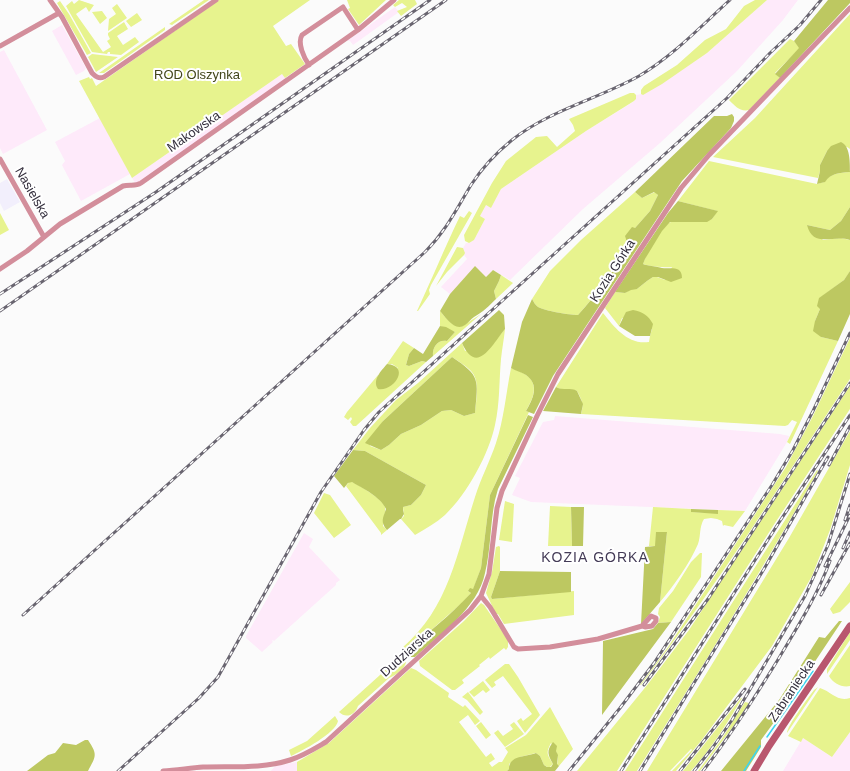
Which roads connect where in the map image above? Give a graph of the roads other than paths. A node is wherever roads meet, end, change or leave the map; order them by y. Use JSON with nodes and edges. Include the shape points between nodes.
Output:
{"nodes":[{"id":1,"x":50,"y":0,"type":"edge"},
{"id":2,"x":216,"y":0,"type":"edge"},
{"id":3,"x":394,"y":0,"type":"edge"},
{"id":4,"x":850,"y":8,"type":"edge"},
{"id":5,"x":59,"y":14,"type":"junction"},
{"id":6,"x":358,"y":30,"type":"junction"},
{"id":7,"x":0,"y":45,"type":"edge"},
{"id":8,"x":309,"y":65,"type":"junction"},
{"id":9,"x":0,"y":159,"type":"edge"},
{"id":10,"x":44,"y":237,"type":"junction"},
{"id":11,"x":1,"y":267,"type":"edge"},
{"id":12,"x":481,"y":596,"type":"junction"},
{"id":13,"x":642,"y":626,"type":"dead end"},
{"id":14,"x":850,"y":626,"type":"edge"},
{"id":15,"x":163,"y":771,"type":"edge"},
{"id":16,"x":754,"y":771,"type":"edge"}],
"edges":[{"from":1,"to":5,"type":"street"},
{"from":2,"to":5,"type":"street","via":[[101,78],[96,77],[91,71]]},
{"from":3,"to":6,"type":"street","name":"Makowska"},
{"from":4,"to":12,"type":"street","name":"Kozia Górka","via":[[709,155],[681,188],[558,374],[502,491],[497,508],[489,574]]},
{"from":5,"to":7,"type":"street"},
{"from":6,"to":8,"type":"street","name":"Makowska"},
{"from":6,"to":8,"type":"street","via":[[343,6],[302,35],[300,39],[303,55]]},
{"from":8,"to":10,"type":"street","name":"Makowska","via":[[141,183],[124,186],[60,224]]},
{"from":9,"to":10,"type":"street","name":"Nasielska"},
{"from":10,"to":11,"type":"street","name":"Makowska"},
{"from":12,"to":13,"type":"street","via":[[514,648],[518,650],[596,640]]},
{"from":12,"to":15,"type":"street","name":"Dudziarska","via":[[451,628],[326,742],[312,750],[290,760],[272,764]]},
{"from":14,"to":16,"type":"main road","name":"Zabraniecka"}]}
